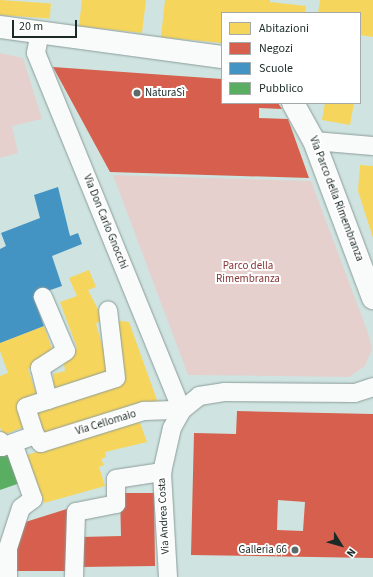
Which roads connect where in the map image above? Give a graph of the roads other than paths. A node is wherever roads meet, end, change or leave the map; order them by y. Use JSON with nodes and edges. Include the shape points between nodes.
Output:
{"nodes":[{"id":1,"x":0,"y":27,"type":"edge"},
{"id":2,"x":40,"y":32,"type":"junction"},
{"id":3,"x":221,"y":57,"type":"edge"},
{"id":4,"x":294,"y":104,"type":"edge"},
{"id":5,"x":314,"y":141,"type":"junction"},
{"id":6,"x":373,"y":146,"type":"edge"},
{"id":7,"x":43,"y":297,"type":"dead end"},
{"id":8,"x":373,"y":298,"type":"edge"},
{"id":9,"x":108,"y":310,"type":"dead end"},
{"id":10,"x":373,"y":387,"type":"edge"},
{"id":11,"x":48,"y":400,"type":"junction"},
{"id":12,"x":182,"y":410,"type":"junction"},
{"id":13,"x":35,"y":436,"type":"junction"},
{"id":14,"x":7,"y":442,"type":"edge"},
{"id":15,"x":162,"y":472,"type":"junction"},
{"id":16,"x":8,"y":577,"type":"edge"},
{"id":17,"x":74,"y":577,"type":"edge"},
{"id":18,"x":168,"y":577,"type":"edge"}],
"edges":[{"from":1,"to":2,"type":"main road"},
{"from":2,"to":3,"type":"main road"},
{"from":2,"to":12,"type":"street","name":"Via Don Carlo Gnocchi","via":[[36,53]]},
{"from":4,"to":5,"type":"main road","name":"Via Parco della Rimembranza"},
{"from":5,"to":6,"type":"street"},
{"from":5,"to":8,"type":"main road","name":"Via Parco della Rimembranza"},
{"from":7,"to":11,"type":"street","via":[[66,351],[40,368]]},
{"from":9,"to":11,"type":"street","via":[[116,378]]},
{"from":10,"to":12,"type":"street","via":[[355,393],[224,392],[199,396]]},
{"from":11,"to":13,"type":"street","via":[[26,407]]},
{"from":12,"to":13,"type":"street","name":"Via Cellomaio","via":[[144,411],[41,443]]},
{"from":12,"to":15,"type":"street","name":"Via Andrea Costa","via":[[172,428]]},
{"from":13,"to":14,"type":"street"},
{"from":14,"to":16,"type":"street","via":[[29,484],[33,499],[21,508],[8,548]]},
{"from":15,"to":17,"type":"street","via":[[116,479],[116,504],[76,512]]},
{"from":15,"to":18,"type":"street","name":"Via Andrea Costa"}]}
